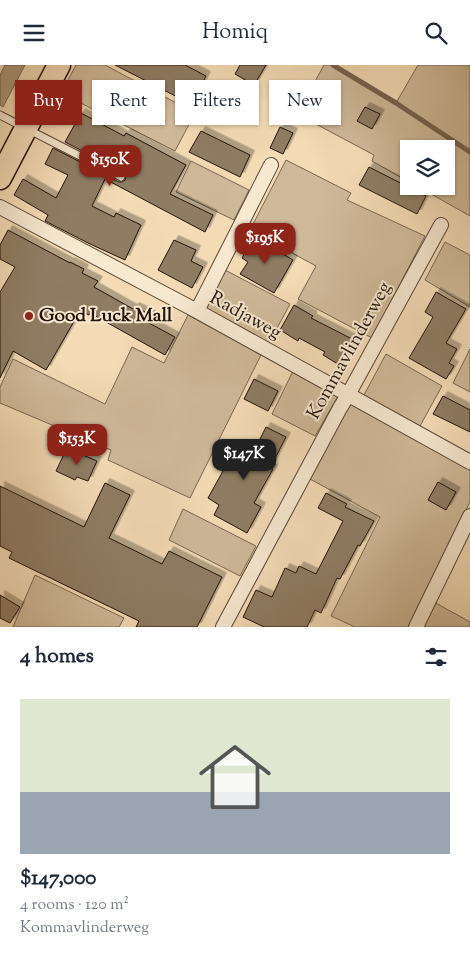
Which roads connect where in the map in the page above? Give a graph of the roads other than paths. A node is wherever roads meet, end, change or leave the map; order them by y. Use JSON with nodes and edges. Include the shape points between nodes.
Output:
{"nodes":[{"id":1,"x":59,"y":65,"type":"edge"},
{"id":2,"x":2,"y":115,"type":"edge"},
{"id":3,"x":27,"y":127,"type":"junction"},
{"id":4,"x":271,"y":165,"type":"dead end"},
{"id":5,"x":121,"y":177,"type":"dead end"},
{"id":6,"x":0,"y":178,"type":"edge"},
{"id":7,"x":0,"y":207,"type":"edge"},
{"id":8,"x":441,"y":225,"type":"dead end"},
{"id":9,"x":197,"y":311,"type":"junction"},
{"id":10,"x":348,"y":395,"type":"junction"},
{"id":11,"x":470,"y":462,"type":"edge"},
{"id":12,"x":470,"y":516,"type":"edge"},
{"id":13,"x":223,"y":627,"type":"edge"},
{"id":14,"x":416,"y":627,"type":"edge"}],
"edges":[{"from":1,"to":3,"type":"main road"},
{"from":2,"to":3,"type":"lane"},
{"from":3,"to":5,"type":"lane"},
{"from":3,"to":6,"type":"main road"},
{"from":4,"to":9,"type":"street"},
{"from":7,"to":9,"type":"street","name":"Radjaweg"},
{"from":8,"to":10,"type":"street","name":"Kommavlinderweg"},
{"from":9,"to":10,"type":"street","name":"Radjaweg"},
{"from":10,"to":11,"type":"street","name":"Radjaweg"},
{"from":10,"to":13,"type":"street","name":"Kommavlinderweg"},
{"from":12,"to":14,"type":"street"}]}
